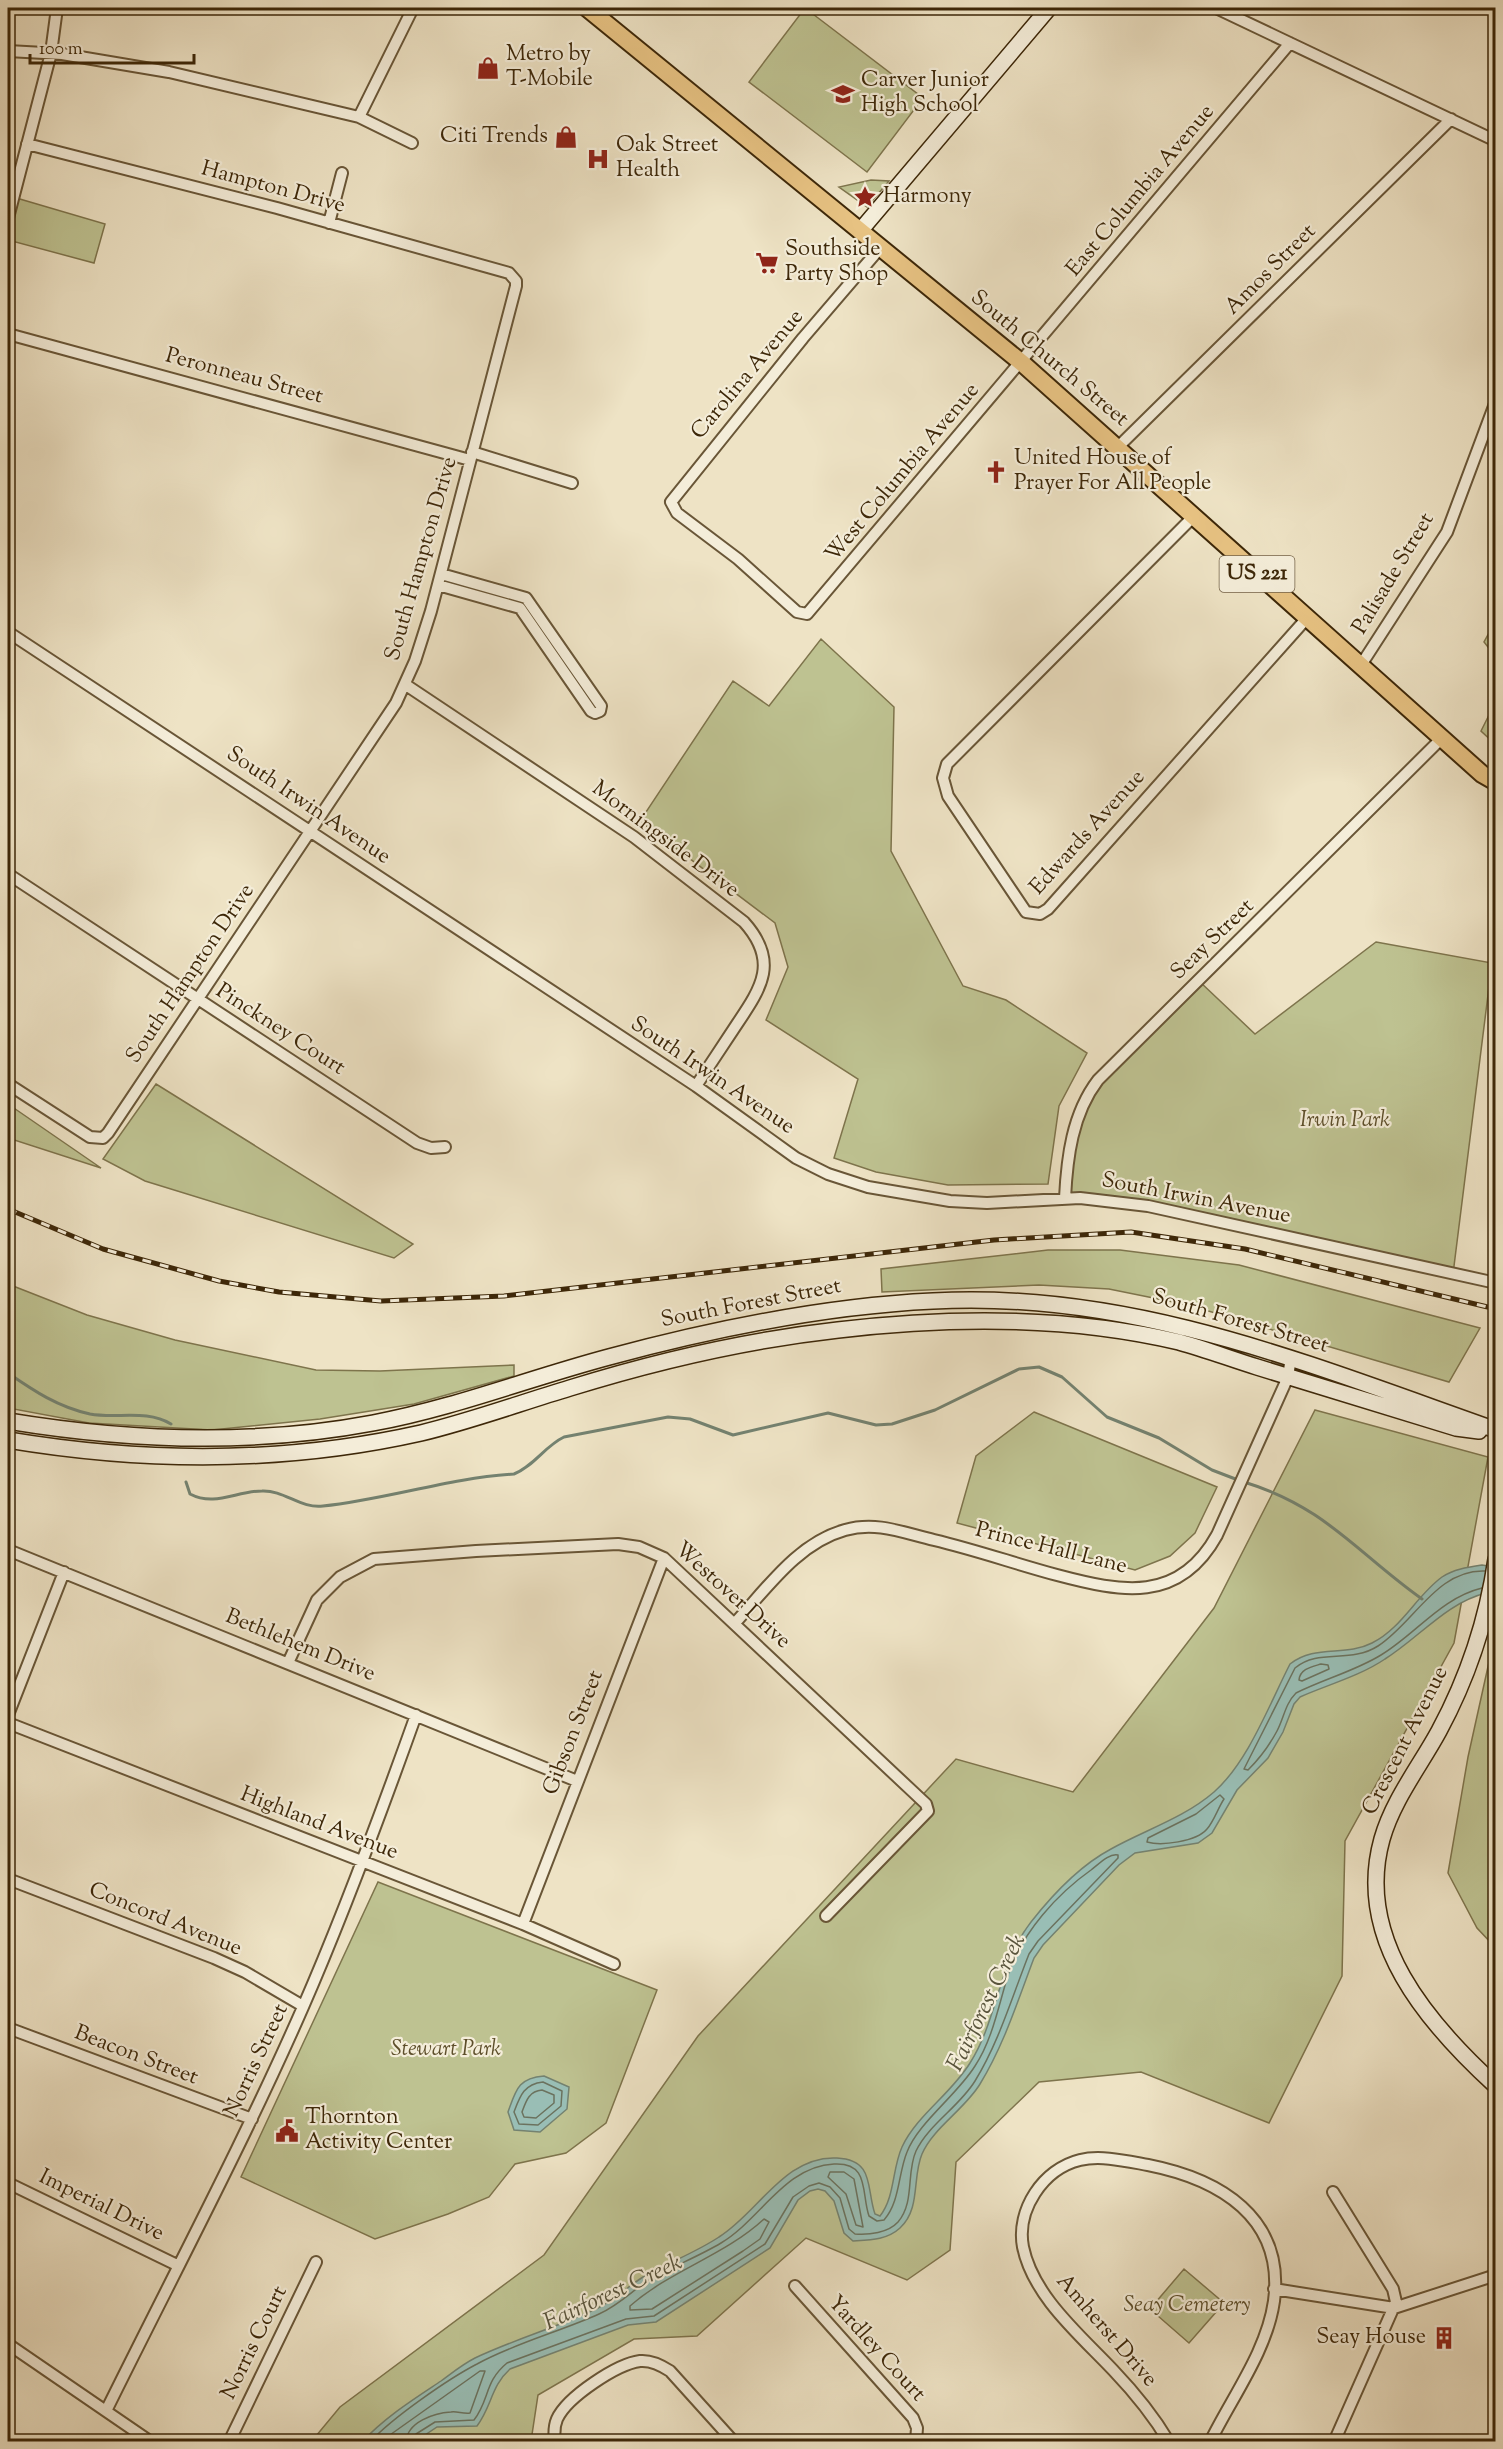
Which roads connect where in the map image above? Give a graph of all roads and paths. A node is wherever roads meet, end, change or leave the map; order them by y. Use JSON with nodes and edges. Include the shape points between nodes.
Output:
{"nodes":[{"id":1,"x":57,"y":8,"type":"edge"},
{"id":2,"x":413,"y":8,"type":"edge"},
{"id":3,"x":587,"y":8,"type":"edge"},
{"id":4,"x":1049,"y":8,"type":"edge"},
{"id":5,"x":1216,"y":8,"type":"edge"},
{"id":6,"x":1290,"y":44,"type":"junction"},
{"id":7,"x":8,"y":51,"type":"edge"},
{"id":8,"x":51,"y":53,"type":"junction"},
{"id":9,"x":359,"y":117,"type":"junction"},
{"id":10,"x":1451,"y":119,"type":"junction"},
{"id":11,"x":1496,"y":141,"type":"edge"},
{"id":12,"x":412,"y":143,"type":"dead end"},
{"id":13,"x":27,"y":144,"type":"junction"},
{"id":14,"x":342,"y":173,"type":"dead end"},
{"id":15,"x":8,"y":218,"type":"edge"},
{"id":16,"x":329,"y":223,"type":"junction"},
{"id":17,"x":860,"y":231,"type":"junction"},
{"id":18,"x":881,"y":247,"type":"junction"},
{"id":19,"x":509,"y":273,"type":"joint"},
{"id":20,"x":8,"y":334,"type":"edge"},
{"id":21,"x":1022,"y":363,"type":"junction"},
{"id":22,"x":1496,"y":401,"type":"edge"},
{"id":23,"x":1118,"y":447,"type":"junction"},
{"id":24,"x":471,"y":456,"type":"junction"},
{"id":25,"x":572,"y":483,"type":"dead end"},
{"id":26,"x":1193,"y":517,"type":"junction"},
{"id":27,"x":439,"y":579,"type":"junction"},
{"id":28,"x":523,"y":603,"type":"junction"},
{"id":29,"x":814,"y":609,"type":"joint"},
{"id":30,"x":1307,"y":618,"type":"junction"},
{"id":31,"x":8,"y":632,"type":"edge"},
{"id":32,"x":1361,"y":665,"type":"junction"},
{"id":33,"x":406,"y":685,"type":"junction"},
{"id":34,"x":1442,"y":738,"type":"junction"},
{"id":35,"x":1496,"y":782,"type":"edge"},
{"id":36,"x":310,"y":831,"type":"junction"},
{"id":37,"x":8,"y":874,"type":"edge"},
{"id":38,"x":197,"y":999,"type":"junction"},
{"id":39,"x":8,"y":1084,"type":"edge"},
{"id":40,"x":696,"y":1086,"type":"junction"},
{"id":41,"x":446,"y":1147,"type":"dead end"},
{"id":42,"x":1065,"y":1198,"type":"junction"},
{"id":43,"x":1496,"y":1283,"type":"edge"},
{"id":44,"x":1291,"y":1357,"type":"junction"},
{"id":45,"x":1288,"y":1377,"type":"junction"},
{"id":46,"x":8,"y":1421,"type":"edge"},
{"id":47,"x":1496,"y":1432,"type":"edge"},
{"id":48,"x":8,"y":1440,"type":"edge"},
{"id":49,"x":8,"y":1550,"type":"edge"},
{"id":50,"x":664,"y":1558,"type":"junction"},
{"id":51,"x":1496,"y":1559,"type":"edge"},
{"id":52,"x":64,"y":1572,"type":"junction"},
{"id":53,"x":735,"y":1623,"type":"junction"},
{"id":54,"x":288,"y":1662,"type":"junction"},
{"id":55,"x":8,"y":1715,"type":"edge"},
{"id":56,"x":416,"y":1715,"type":"junction"},
{"id":57,"x":8,"y":1723,"type":"edge"},
{"id":58,"x":577,"y":1780,"type":"junction"},
{"id":59,"x":363,"y":1862,"type":"junction"},
{"id":60,"x":8,"y":1879,"type":"edge"},
{"id":61,"x":826,"y":1916,"type":"dead end"},
{"id":62,"x":523,"y":1924,"type":"junction"},
{"id":63,"x":614,"y":1964,"type":"dead end"},
{"id":64,"x":303,"y":2006,"type":"junction"},
{"id":65,"x":8,"y":2028,"type":"edge"},
{"id":66,"x":1496,"y":2086,"type":"edge"},
{"id":67,"x":252,"y":2119,"type":"junction"},
{"id":68,"x":8,"y":2183,"type":"edge"},
{"id":69,"x":1333,"y":2192,"type":"dead end"},
{"id":70,"x":316,"y":2262,"type":"dead end"},
{"id":71,"x":177,"y":2265,"type":"junction"},
{"id":72,"x":1496,"y":2275,"type":"edge"},
{"id":73,"x":795,"y":2286,"type":"dead end"},
{"id":74,"x":1274,"y":2289,"type":"junction"},
{"id":75,"x":1394,"y":2308,"type":"junction"},
{"id":76,"x":8,"y":2344,"type":"edge"},
{"id":77,"x":106,"y":2411,"type":"junction"},
{"id":78,"x":151,"y":2442,"type":"edge"},
{"id":79,"x":229,"y":2442,"type":"edge"},
{"id":80,"x":555,"y":2442,"type":"edge"},
{"id":81,"x":734,"y":2442,"type":"edge"},
{"id":82,"x":916,"y":2442,"type":"edge"},
{"id":83,"x":1168,"y":2442,"type":"edge"},
{"id":84,"x":1210,"y":2442,"type":"edge"},
{"id":85,"x":1334,"y":2442,"type":"edge"}],
"edges":[{"from":1,"to":8,"type":"street"},
{"from":2,"to":9,"type":"street"},
{"from":3,"to":17,"type":"main road","name":"South Church Street","number":"US 221"},
{"from":4,"to":17,"type":"street"},
{"from":5,"to":6,"type":"street"},
{"from":6,"to":10,"type":"street"},
{"from":6,"to":21,"type":"street","name":"East Columbia Avenue"},
{"from":7,"to":8,"type":"street"},
{"from":8,"to":9,"type":"street","via":[[169,72]]},
{"from":8,"to":13,"type":"street"},
{"from":9,"to":12,"type":"street"},
{"from":10,"to":11,"type":"street"},
{"from":10,"to":23,"type":"street","name":"Amos Street"},
{"from":13,"to":15,"type":"street"},
{"from":13,"to":16,"type":"street","name":"Hampton Drive"},
{"from":14,"to":16,"type":"street"},
{"from":16,"to":19,"type":"street","name":"Hampton Drive"},
{"from":17,"to":18,"type":"main road","name":"South Church Street","number":"US 221"},
{"from":18,"to":21,"type":"main road","name":"South Church Street","number":"US 221"},
{"from":18,"to":29,"type":"street","name":"Carolina Avenue","via":[[670,502],[677,513],[738,559],[797,612],[807,614]]},
{"from":19,"to":24,"type":"street","name":"South Hampton Drive","via":[[516,286]]},
{"from":20,"to":24,"type":"street","name":"Peronneau Street"},
{"from":21,"to":23,"type":"main road","name":"South Church Street","number":"US 221"},
{"from":21,"to":29,"type":"street","name":"West Columbia Avenue"},
{"from":22,"to":32,"type":"street","name":"Palisade Street","via":[[1447,532]]},
{"from":23,"to":26,"type":"main road","name":"South Church Street","number":"US 221"},
{"from":24,"to":25,"type":"street","name":"Peronneau Street"},
{"from":24,"to":27,"type":"street","name":"South Hampton Drive"},
{"from":26,"to":30,"type":"main road","name":"South Church Street","number":"US 221"},
{"from":26,"to":30,"type":"street","name":"Edwards Avenue","via":[[947,764],[943,778],[948,796],[1026,912],[1040,915],[1048,909]]},
{"from":27,"to":28,"type":"street"},
{"from":27,"to":33,"type":"street","name":"South Hampton Drive"},
{"from":28,"to":28,"type":"street","via":[[591,711],[600,711],[601,706]]},
{"from":30,"to":32,"type":"main road","name":"South Church Street","number":"US 221"},
{"from":31,"to":36,"type":"street","name":"South Irwin Avenue"},
{"from":32,"to":34,"type":"main road","name":"South Church Street","number":"US 221"},
{"from":33,"to":36,"type":"street","name":"South Hampton Drive"},
{"from":33,"to":40,"type":"street","name":"Morningside Drive","via":[[634,837],[744,922],[755,935],[764,959],[761,986]]},
{"from":34,"to":35,"type":"main road","name":"South Church Street","number":"US 221"},
{"from":34,"to":42,"type":"street","name":"Seay Street","via":[[1098,1080],[1086,1098],[1075,1130]]},
{"from":36,"to":38,"type":"street","name":"South Hampton Drive"},
{"from":36,"to":40,"type":"street","name":"South Irwin Avenue"},
{"from":37,"to":38,"type":"street","name":"Pinckney Court"},
{"from":38,"to":39,"type":"street","name":"South Hampton Drive","via":[[103,1138],[90,1137]]},
{"from":38,"to":41,"type":"street","name":"Pinckney Court","via":[[417,1143],[431,1149]]},
{"from":40,"to":42,"type":"street","name":"South Irwin Avenue","via":[[796,1158],[868,1187],[950,1202]]},
{"from":42,"to":43,"type":"street","name":"South Irwin Avenue","via":[[1110,1200],[1181,1212]]},
{"from":44,"to":45,"type":"street","name":"Prince Hall Lane"},
{"from":44,"to":46,"type":"street","name":"South Forest Street","via":[[1205,1331],[1099,1309],[1034,1302],[936,1300],[828,1311],[690,1337],[608,1357],[419,1414],[326,1431],[177,1439],[98,1434]]},
{"from":44,"to":47,"type":"street","name":"South Forest Street"},
{"from":45,"to":47,"type":"street","name":"South Forest Street","via":[[1456,1428]]},
{"from":45,"to":48,"type":"street","name":"South Forest Street","via":[[1179,1342],[1123,1333],[1008,1322],[904,1324],[835,1330],[703,1354],[608,1377],[423,1432],[328,1450],[186,1458],[96,1453]]},
{"from":45,"to":53,"type":"street","name":"Prince Hall Lane","via":[[1217,1535],[1201,1559],[1179,1577],[1153,1587],[1110,1588],[891,1528],[861,1527],[832,1534],[806,1550]]},
{"from":49,"to":52,"type":"street","name":"Bethlehem Drive"},
{"from":50,"to":53,"type":"street","name":"Westover Drive"},
{"from":50,"to":54,"type":"street","name":"Westover Drive","via":[[618,1544],[374,1559],[340,1577],[317,1600]]},
{"from":50,"to":58,"type":"street","name":"Gibson Street"},
{"from":51,"to":66,"type":"street","name":"Crescent Avenue","via":[[1483,1625],[1454,1702],[1386,1827],[1379,1850],[1377,1886],[1384,1933],[1401,1977],[1448,2039]]},
{"from":52,"to":54,"type":"street","name":"Bethlehem Drive"},
{"from":52,"to":55,"type":"street"},
{"from":53,"to":61,"type":"street","name":"Westover Drive","via":[[926,1804],[928,1811]]},
{"from":54,"to":56,"type":"street","name":"Bethlehem Drive"},
{"from":56,"to":58,"type":"street","name":"Bethlehem Drive"},
{"from":56,"to":59,"type":"street","name":"Norris Street"},
{"from":57,"to":59,"type":"street","name":"Highland Avenue"},
{"from":58,"to":62,"type":"street","name":"Gibson Street"},
{"from":59,"to":62,"type":"street","name":"Highland Avenue"},
{"from":59,"to":64,"type":"street","name":"Norris Street"},
{"from":60,"to":64,"type":"street","name":"Concord Avenue","via":[[214,1958]]},
{"from":62,"to":63,"type":"street","name":"Highland Avenue"},
{"from":64,"to":67,"type":"street","name":"Norris Street"},
{"from":65,"to":67,"type":"street","name":"Beacon Street"},
{"from":67,"to":71,"type":"street","name":"Norris Street"},
{"from":68,"to":71,"type":"street","name":"Imperial Drive"},
{"from":69,"to":75,"type":"street","via":[[1393,2289]]},
{"from":70,"to":79,"type":"street","name":"Norris Court"},
{"from":71,"to":77,"type":"street","name":"Norris Street"},
{"from":72,"to":75,"type":"street"},
{"from":73,"to":82,"type":"street","name":"Yardley Court","via":[[913,2418]]},
{"from":74,"to":75,"type":"street"},
{"from":74,"to":83,"type":"street","name":"Amherst Drive","via":[[1268,2247],[1255,2220],[1234,2199],[1193,2177],[1139,2164],[1091,2159],[1057,2171],[1034,2195],[1025,2213],[1022,2240],[1028,2264],[1079,2336],[1138,2398]]},
{"from":74,"to":84,"type":"street","name":"Amherst Drive","via":[[1272,2311],[1258,2349]]},
{"from":75,"to":85,"type":"street"},
{"from":76,"to":77,"type":"street"},
{"from":77,"to":78,"type":"street"},
{"from":80,"to":81,"type":"street","via":[[557,2420],[565,2407],[600,2379],[641,2361],[670,2371]]}]}
